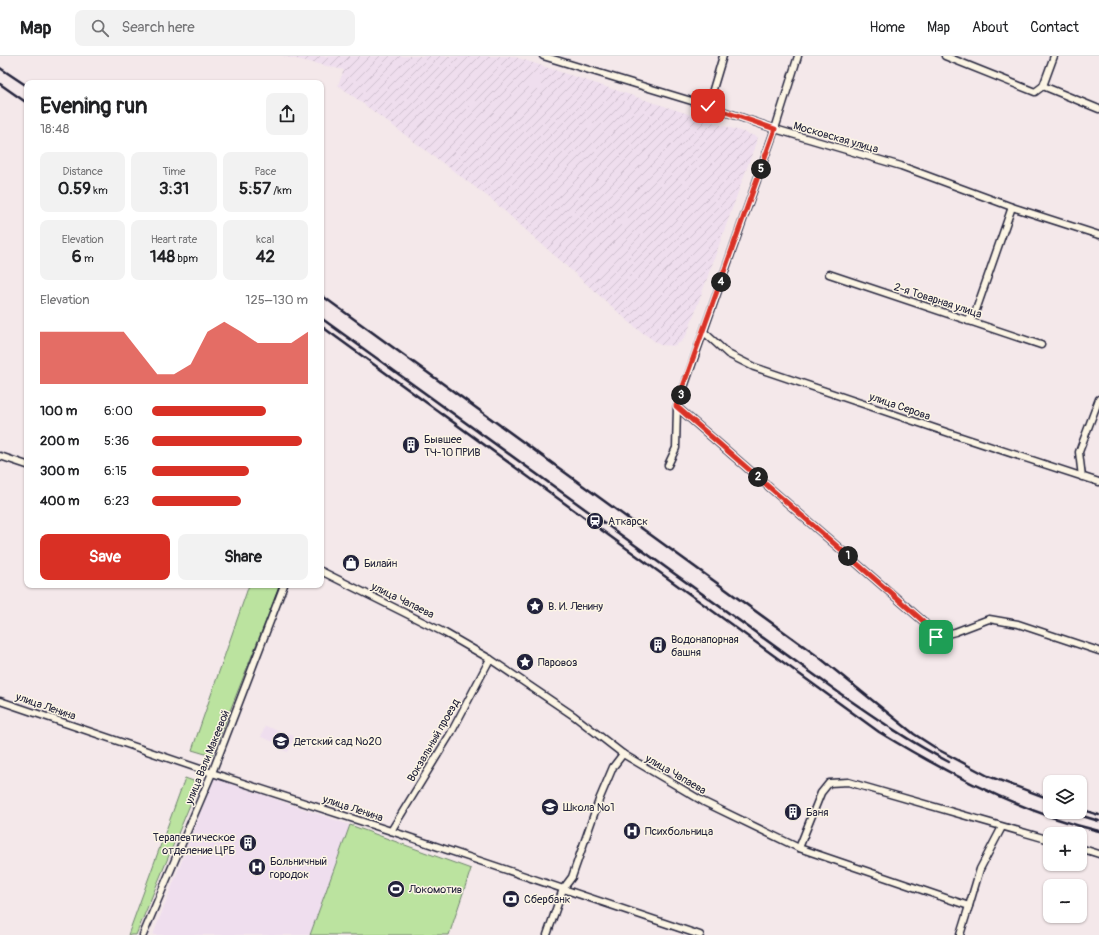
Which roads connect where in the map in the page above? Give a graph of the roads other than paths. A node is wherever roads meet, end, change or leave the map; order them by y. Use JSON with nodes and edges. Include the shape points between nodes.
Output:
{"nodes":[{"id":1,"x":543,"y":56,"type":"edge"},
{"id":2,"x":723,"y":56,"type":"edge"},
{"id":3,"x":798,"y":56,"type":"edge"},
{"id":4,"x":945,"y":56,"type":"edge"},
{"id":5,"x":1054,"y":56,"type":"edge"},
{"id":6,"x":1043,"y":86,"type":"junction"},
{"id":7,"x":708,"y":106,"type":"junction"},
{"id":8,"x":1099,"y":109,"type":"edge"},
{"id":9,"x":775,"y":129,"type":"junction"},
{"id":10,"x":1012,"y":207,"type":"junction"},
{"id":11,"x":1099,"y":235,"type":"edge"},
{"id":12,"x":829,"y":274,"type":"dead end"},
{"id":13,"x":968,"y":321,"type":"junction"},
{"id":14,"x":704,"y":332,"type":"junction"},
{"id":15,"x":1041,"y":345,"type":"dead end"},
{"id":16,"x":1099,"y":399,"type":"edge"},
{"id":17,"x":676,"y":406,"type":"junction"},
{"id":18,"x":0,"y":456,"type":"edge"},
{"id":19,"x":24,"y":463,"type":"edge"},
{"id":20,"x":668,"y":465,"type":"dead end"},
{"id":21,"x":1082,"y":477,"type":"junction"},
{"id":22,"x":1099,"y":482,"type":"edge"},
{"id":23,"x":324,"y":572,"type":"edge"},
{"id":24,"x":283,"y":588,"type":"edge"},
{"id":25,"x":1099,"y":651,"type":"edge"},
{"id":26,"x":490,"y":659,"type":"junction"},
{"id":27,"x":0,"y":701,"type":"edge"},
{"id":28,"x":623,"y":754,"type":"junction"},
{"id":29,"x":212,"y":773,"type":"junction"},
{"id":30,"x":1002,"y":827,"type":"junction"},
{"id":31,"x":391,"y":830,"type":"junction"},
{"id":32,"x":1043,"y":838,"type":"edge"},
{"id":33,"x":799,"y":848,"type":"junction"},
{"id":34,"x":1087,"y":850,"type":"edge"},
{"id":35,"x":1099,"y":854,"type":"edge"},
{"id":36,"x":563,"y":889,"type":"junction"},
{"id":37,"x":969,"y":906,"type":"junction"},
{"id":38,"x":143,"y":935,"type":"edge"},
{"id":39,"x":547,"y":935,"type":"edge"},
{"id":40,"x":700,"y":935,"type":"edge"},
{"id":41,"x":960,"y":935,"type":"edge"}],
"edges":[{"from":1,"to":7,"type":"street","name":"Московская улица"},
{"from":2,"to":7,"type":"street"},
{"from":3,"to":9,"type":"street"},
{"from":4,"to":6,"type":"street","via":[[1035,92]]},
{"from":5,"to":6,"type":"street"},
{"from":6,"to":8,"type":"street"},
{"from":7,"to":9,"type":"street","name":"Московская улица"},
{"from":9,"to":10,"type":"street","name":"Московская улица","via":[[901,166]]},
{"from":9,"to":14,"type":"street"},
{"from":10,"to":11,"type":"street","name":"Московская улица"},
{"from":10,"to":13,"type":"street","via":[[975,313]]},
{"from":12,"to":13,"type":"street","name":"2-я Товарная улица"},
{"from":13,"to":15,"type":"street","name":"2-я Товарная улица"},
{"from":14,"to":17,"type":"street"},
{"from":14,"to":21,"type":"street","name":"улица Серова","via":[[728,354],[754,368]]},
{"from":16,"to":21,"type":"street","via":[[1079,452]]},
{"from":17,"to":20,"type":"street","via":[[676,448]]},
{"from":17,"to":25,"type":"street","via":[[923,621],[936,637],[989,619],[1018,624]]},
{"from":18,"to":19,"type":"street"},
{"from":21,"to":22,"type":"street","name":"улица Серова"},
{"from":23,"to":26,"type":"street","name":"улица Чапаева","via":[[445,633]]},
{"from":24,"to":29,"type":"street","name":"улица Вали Макеевой"},
{"from":26,"to":28,"type":"street","name":"улица Чапаева","via":[[574,716]]},
{"from":26,"to":31,"type":"street","name":"Вокзальный проезд","via":[[451,733]]},
{"from":27,"to":29,"type":"street","name":"улица Ленина"},
{"from":28,"to":33,"type":"street","name":"улица Чапаева","via":[[704,802]]},
{"from":28,"to":36,"type":"street","via":[[613,766],[572,877]]},
{"from":29,"to":31,"type":"street","name":"улица Ленина"},
{"from":29,"to":38,"type":"street","name":"улица Вали Макеевой"},
{"from":30,"to":32,"type":"street"},
{"from":30,"to":33,"type":"street","via":[[848,782],[829,782],[821,793]]},
{"from":30,"to":37,"type":"street","via":[[980,869]]},
{"from":31,"to":36,"type":"street","name":"улица Ленина"},
{"from":33,"to":37,"type":"street","name":"улица Чапаева"},
{"from":34,"to":35,"type":"street"},
{"from":36,"to":39,"type":"street"},
{"from":36,"to":40,"type":"street","name":"улица Ленина"},
{"from":37,"to":41,"type":"street"}]}
